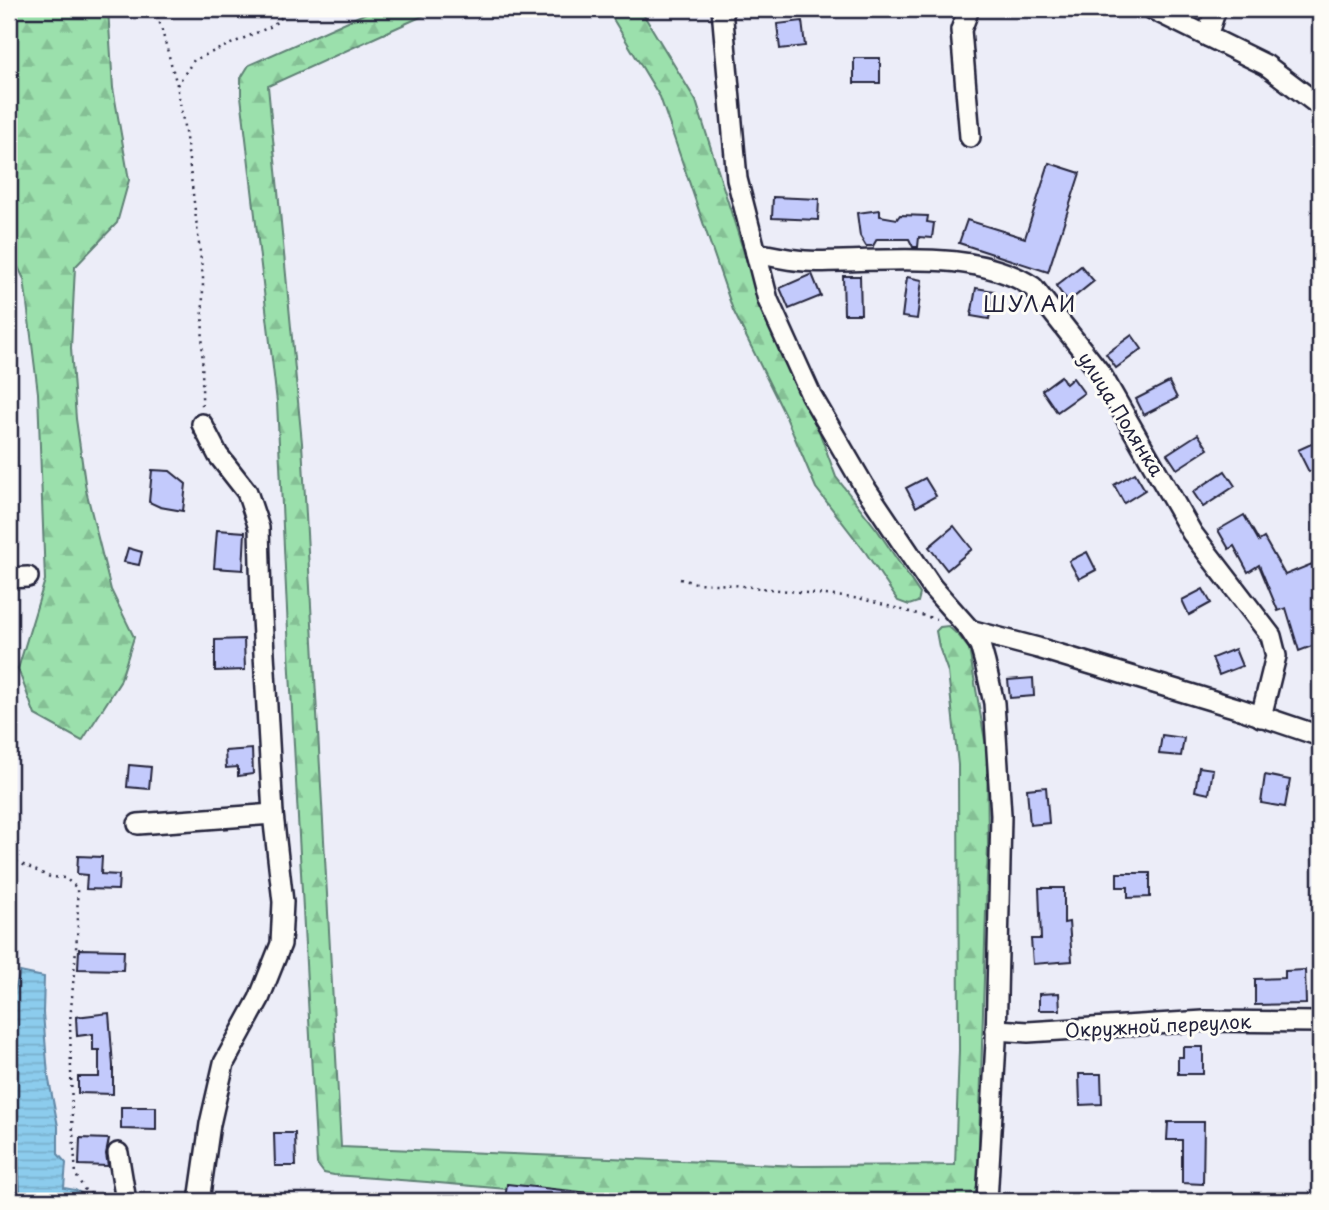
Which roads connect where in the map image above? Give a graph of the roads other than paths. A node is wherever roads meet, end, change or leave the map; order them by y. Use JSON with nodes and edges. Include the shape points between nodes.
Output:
{"nodes":[{"id":1,"x":722,"y":9,"type":"edge"},
{"id":2,"x":969,"y":9,"type":"edge"},
{"id":3,"x":1152,"y":9,"type":"edge"},
{"id":4,"x":1216,"y":9,"type":"edge"},
{"id":5,"x":1207,"y":36,"type":"junction"},
{"id":6,"x":1320,"y":106,"type":"edge"},
{"id":7,"x":971,"y":137,"type":"dead end"},
{"id":8,"x":756,"y":253,"type":"junction"},
{"id":9,"x":202,"y":424,"type":"road end"},
{"id":10,"x":970,"y":630,"type":"junction"},
{"id":11,"x":1261,"y":717,"type":"junction"},
{"id":12,"x":1320,"y":736,"type":"edge"},
{"id":13,"x":273,"y":814,"type":"junction"},
{"id":14,"x":138,"y":824,"type":"dead end"},
{"id":15,"x":1320,"y":1022,"type":"edge"},
{"id":16,"x":996,"y":1030,"type":"junction"},
{"id":17,"x":118,"y":1153,"type":"dead end"},
{"id":18,"x":127,"y":1201,"type":"edge"},
{"id":19,"x":198,"y":1201,"type":"edge"},
{"id":20,"x":987,"y":1201,"type":"edge"}],
"edges":[{"from":1,"to":8,"type":"street","via":[[737,179]]},
{"from":2,"to":7,"type":"street","via":[[961,30]]},
{"from":3,"to":5,"type":"street"},
{"from":4,"to":5,"type":"street"},
{"from":5,"to":6,"type":"street","via":[[1266,65]]},
{"from":8,"to":10,"type":"street","via":[[768,300],[811,395],[864,486],[932,587]]},
{"from":8,"to":11,"type":"street","name":"улица Полянка","via":[[805,261],[972,264],[1002,271],[1033,287],[1101,374],[1192,533],[1271,636],[1276,656]]},
{"from":9,"to":13,"type":"street","via":[[218,455],[247,492],[259,528]]},
{"from":10,"to":11,"type":"street"},
{"from":10,"to":16,"type":"street","via":[[983,654],[994,703],[1001,815]]},
{"from":11,"to":12,"type":"street"},
{"from":13,"to":14,"type":"street"},
{"from":13,"to":19,"type":"street","via":[[283,902],[281,944],[259,999],[224,1063]]},
{"from":15,"to":16,"type":"street","name":"Окружной переулок","via":[[1203,1021]]},
{"from":16,"to":20,"type":"street"},
{"from":17,"to":18,"type":"street"}]}
